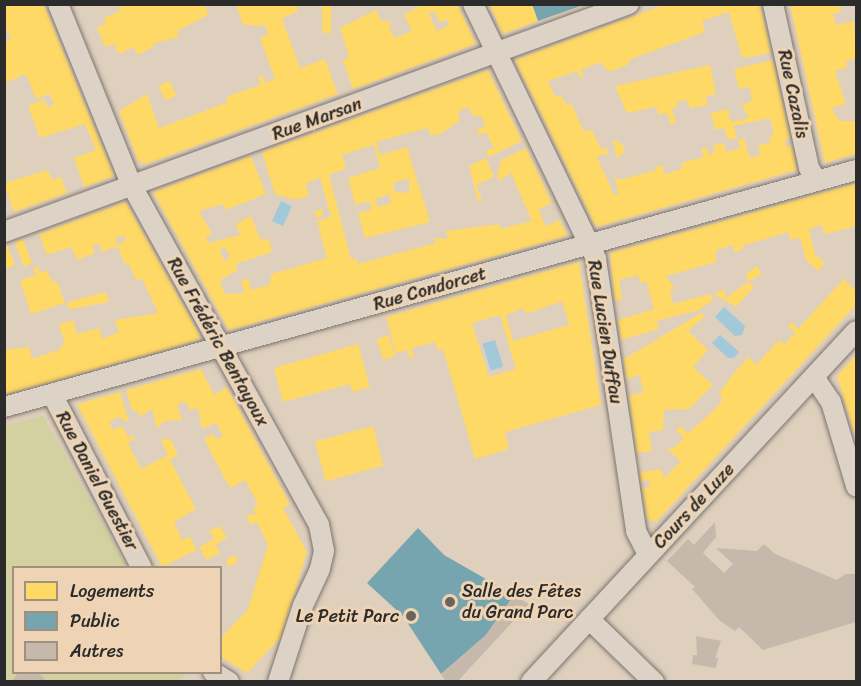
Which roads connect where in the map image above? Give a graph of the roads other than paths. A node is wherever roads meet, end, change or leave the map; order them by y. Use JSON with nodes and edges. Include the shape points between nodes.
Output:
{"nodes":[{"id":1,"x":58,"y":4,"type":"edge"},
{"id":2,"x":473,"y":4,"type":"edge"},
{"id":3,"x":629,"y":4,"type":"edge"},
{"id":4,"x":773,"y":4,"type":"edge"},
{"id":5,"x":497,"y":54,"type":"junction"},
{"id":6,"x":856,"y":170,"type":"edge"},
{"id":7,"x":817,"y":181,"type":"junction"},
{"id":8,"x":132,"y":186,"type":"junction"},
{"id":9,"x":4,"y":232,"type":"edge"},
{"id":10,"x":589,"y":244,"type":"junction"},
{"id":11,"x":856,"y":331,"type":"edge"},
{"id":12,"x":220,"y":347,"type":"junction"},
{"id":13,"x":814,"y":377,"type":"junction"},
{"id":14,"x":52,"y":394,"type":"junction"},
{"id":15,"x":4,"y":407,"type":"edge"},
{"id":16,"x":856,"y":486,"type":"edge"},
{"id":17,"x":648,"y":555,"type":"junction"},
{"id":18,"x":141,"y":566,"type":"edge"},
{"id":19,"x":589,"y":619,"type":"junction"},
{"id":20,"x":278,"y":681,"type":"edge"},
{"id":21,"x":531,"y":681,"type":"edge"},
{"id":22,"x":654,"y":681,"type":"edge"}],
"edges":[{"from":1,"to":8,"type":"street","name":"Rue Frédéric Bentayoux"},
{"from":2,"to":5,"type":"street","name":"Rue Lucien Duffau"},
{"from":3,"to":5,"type":"street","name":"Rue Marsan"},
{"from":4,"to":7,"type":"street","name":"Rue Cazalis","via":[[809,168]]},
{"from":5,"to":8,"type":"street","name":"Rue Marsan"},
{"from":5,"to":10,"type":"street","name":"Rue Lucien Duffau"},
{"from":6,"to":7,"type":"street","name":"Rue Condorcet"},
{"from":7,"to":10,"type":"street","name":"Rue Condorcet"},
{"from":8,"to":9,"type":"street","name":"Rue Marsan"},
{"from":8,"to":12,"type":"street","name":"Rue Frédéric Bentayoux"},
{"from":10,"to":12,"type":"street","name":"Rue Condorcet"},
{"from":10,"to":17,"type":"street","name":"Rue Lucien Duffau","via":[[596,259],[636,531]]},
{"from":11,"to":13,"type":"street","name":"Cours de Luze"},
{"from":12,"to":14,"type":"street","name":"Rue Condorcet"},
{"from":12,"to":20,"type":"street","name":"Rue Frédéric Bentayoux","via":[[323,540],[320,569],[303,604]]},
{"from":13,"to":16,"type":"street","via":[[831,402]]},
{"from":13,"to":17,"type":"street","name":"Cours de Luze"},
{"from":14,"to":15,"type":"street","name":"Rue Condorcet"},
{"from":14,"to":18,"type":"street","name":"Rue Daniel Guestier"},
{"from":17,"to":19,"type":"street","name":"Cours de Luze"},
{"from":19,"to":21,"type":"street","name":"Cours de Luze"},
{"from":19,"to":22,"type":"street"}]}
